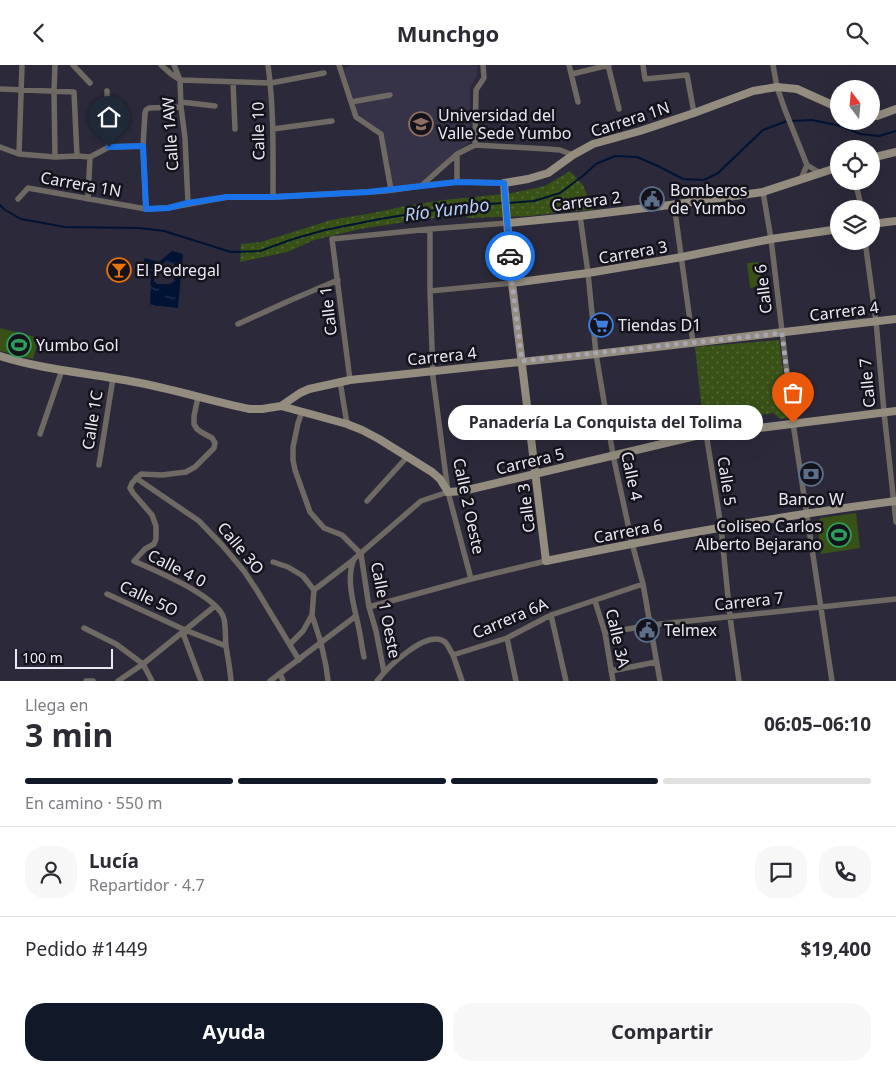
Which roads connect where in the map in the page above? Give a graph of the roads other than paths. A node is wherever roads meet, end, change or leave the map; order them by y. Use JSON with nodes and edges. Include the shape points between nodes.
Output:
{"nodes":[{"id":1,"x":22,"y":65,"type":"edge"},
{"id":2,"x":55,"y":65,"type":"edge"},
{"id":3,"x":73,"y":65,"type":"edge"},
{"id":4,"x":161,"y":65,"type":"edge"},
{"id":5,"x":174,"y":65,"type":"edge"},
{"id":6,"x":268,"y":65,"type":"edge"},
{"id":7,"x":339,"y":65,"type":"edge"},
{"id":8,"x":483,"y":65,"type":"edge"},
{"id":9,"x":570,"y":65,"type":"edge"},
{"id":10,"x":608,"y":65,"type":"edge"},
{"id":11,"x":643,"y":65,"type":"edge"},
{"id":12,"x":773,"y":65,"type":"edge"},
{"id":13,"x":324,"y":73,"type":"dead end"},
{"id":14,"x":572,"y":74,"type":"junction"},
{"id":15,"x":180,"y":80,"type":"junction"},
{"id":16,"x":233,"y":82,"type":"junction"},
{"id":17,"x":90,"y":83,"type":"dead end"},
{"id":18,"x":271,"y":83,"type":"junction"},
{"id":19,"x":777,"y":87,"type":"junction"},
{"id":20,"x":0,"y":89,"type":"edge"},
{"id":21,"x":21,"y":90,"type":"junction"},
{"id":22,"x":54,"y":91,"type":"junction"},
{"id":23,"x":106,"y":91,"type":"dead end"},
{"id":24,"x":390,"y":95,"type":"dead end"},
{"id":25,"x":351,"y":102,"type":"junction"},
{"id":26,"x":578,"y":102,"type":"dead end"},
{"id":27,"x":181,"y":104,"type":"junction"},
{"id":28,"x":830,"y":104,"type":"edge"},
{"id":29,"x":215,"y":106,"type":"dead end"},
{"id":30,"x":619,"y":109,"type":"dead end"},
{"id":31,"x":896,"y":109,"type":"edge"},
{"id":32,"x":694,"y":113,"type":"junction"},
{"id":33,"x":880,"y":115,"type":"edge"},
{"id":34,"x":332,"y":121,"type":"dead end"},
{"id":35,"x":234,"y":129,"type":"dead end"},
{"id":36,"x":273,"y":129,"type":"junction"},
{"id":37,"x":475,"y":145,"type":"junction"},
{"id":38,"x":143,"y":146,"type":"junction"},
{"id":39,"x":0,"y":147,"type":"edge"},
{"id":40,"x":109,"y":147,"type":"junction"},
{"id":41,"x":896,"y":152,"type":"edge"},
{"id":42,"x":19,"y":154,"type":"junction"},
{"id":43,"x":457,"y":154,"type":"junction"},
{"id":44,"x":574,"y":155,"type":"junction"},
{"id":45,"x":77,"y":156,"type":"junction"},
{"id":46,"x":880,"y":156,"type":"edge"},
{"id":47,"x":56,"y":157,"type":"junction"},
{"id":48,"x":90,"y":157,"type":"junction"},
{"id":49,"x":807,"y":165,"type":"junction"},
{"id":50,"x":830,"y":170,"type":"edge"},
{"id":51,"x":820,"y":173,"type":"junction"},
{"id":52,"x":801,"y":179,"type":"junction"},
{"id":53,"x":457,"y":182,"type":"junction"},
{"id":54,"x":504,"y":184,"type":"junction"},
{"id":55,"x":421,"y":186,"type":"junction"},
{"id":56,"x":391,"y":190,"type":"junction"},
{"id":57,"x":764,"y":192,"type":"junction"},
{"id":58,"x":273,"y":197,"type":"junction"},
{"id":59,"x":18,"y":199,"type":"dead end"},
{"id":60,"x":88,"y":199,"type":"junction"},
{"id":61,"x":188,"y":203,"type":"junction"},
{"id":62,"x":674,"y":204,"type":"junction"},
{"id":63,"x":146,"y":209,"type":"junction"},
{"id":64,"x":580,"y":216,"type":"junction"},
{"id":65,"x":896,"y":221,"type":"edge"},
{"id":66,"x":508,"y":223,"type":"junction"},
{"id":67,"x":880,"y":223,"type":"edge"},
{"id":68,"x":430,"y":229,"type":"junction"},
{"id":69,"x":830,"y":230,"type":"edge"},
{"id":70,"x":332,"y":239,"type":"joint"},
{"id":71,"x":771,"y":239,"type":"junction"},
{"id":72,"x":866,"y":250,"type":"edge"},
{"id":73,"x":682,"y":257,"type":"junction"},
{"id":74,"x":588,"y":273,"type":"junction"},
{"id":75,"x":338,"y":280,"type":"junction"},
{"id":76,"x":512,"y":283,"type":"junction"},
{"id":77,"x":430,"y":291,"type":"junction"},
{"id":78,"x":896,"y":319,"type":"edge"},
{"id":79,"x":876,"y":321,"type":"junction"},
{"id":80,"x":238,"y":324,"type":"dead end"},
{"id":81,"x":782,"y":333,"type":"junction"},
{"id":82,"x":693,"y":343,"type":"junction"},
{"id":83,"x":596,"y":354,"type":"junction"},
{"id":84,"x":0,"y":356,"type":"edge"},
{"id":85,"x":522,"y":361,"type":"junction"},
{"id":86,"x":62,"y":370,"type":"junction"},
{"id":87,"x":433,"y":371,"type":"junction"},
{"id":88,"x":113,"y":378,"type":"junction"},
{"id":89,"x":350,"y":380,"type":"junction"},
{"id":90,"x":340,"y":381,"type":"junction"},
{"id":91,"x":198,"y":397,"type":"junction"},
{"id":92,"x":282,"y":405,"type":"junction"},
{"id":93,"x":896,"y":411,"type":"edge"},
{"id":94,"x":302,"y":412,"type":"junction"},
{"id":95,"x":884,"y":412,"type":"junction"},
{"id":96,"x":793,"y":423,"type":"junction"},
{"id":97,"x":347,"y":424,"type":"junction"},
{"id":98,"x":706,"y":433,"type":"junction"},
{"id":99,"x":40,"y":434,"type":"dead end"},
{"id":100,"x":613,"y":455,"type":"junction"},
{"id":101,"x":408,"y":456,"type":"junction"},
{"id":102,"x":99,"y":465,"type":"dead end"},
{"id":103,"x":535,"y":474,"type":"junction"},
{"id":104,"x":136,"y":478,"type":"junction"},
{"id":105,"x":448,"y":492,"type":"junction"},
{"id":106,"x":367,"y":501,"type":"dead end"},
{"id":107,"x":895,"y":501,"type":"edge"},
{"id":108,"x":808,"y":514,"type":"junction"},
{"id":109,"x":896,"y":522,"type":"edge"},
{"id":110,"x":721,"y":527,"type":"junction"},
{"id":111,"x":632,"y":543,"type":"junction"},
{"id":112,"x":361,"y":554,"type":"junction"},
{"id":113,"x":354,"y":559,"type":"junction"},
{"id":114,"x":273,"y":561,"type":"dead end"},
{"id":115,"x":546,"y":561,"type":"junction"},
{"id":116,"x":471,"y":579,"type":"junction"},
{"id":117,"x":643,"y":584,"type":"junction"},
{"id":118,"x":314,"y":590,"type":"junction"},
{"id":119,"x":107,"y":594,"type":"dead end"},
{"id":120,"x":896,"y":599,"type":"edge"},
{"id":121,"x":595,"y":601,"type":"junction"},
{"id":122,"x":215,"y":606,"type":"junction"},
{"id":123,"x":369,"y":607,"type":"junction"},
{"id":124,"x":821,"y":607,"type":"junction"},
{"id":125,"x":312,"y":615,"type":"junction"},
{"id":126,"x":551,"y":615,"type":"junction"},
{"id":127,"x":356,"y":616,"type":"junction"},
{"id":128,"x":730,"y":617,"type":"junction"},
{"id":129,"x":651,"y":625,"type":"junction"},
{"id":130,"x":84,"y":628,"type":"dead end"},
{"id":131,"x":185,"y":630,"type":"junction"},
{"id":132,"x":605,"y":633,"type":"junction"},
{"id":133,"x":507,"y":638,"type":"junction"},
{"id":134,"x":321,"y":643,"type":"junction"},
{"id":135,"x":290,"y":644,"type":"junction"},
{"id":136,"x":226,"y":646,"type":"junction"},
{"id":137,"x":453,"y":655,"type":"junction"},
{"id":138,"x":364,"y":657,"type":"dead end"},
{"id":139,"x":299,"y":660,"type":"junction"},
{"id":140,"x":656,"y":661,"type":"junction"},
{"id":141,"x":143,"y":663,"type":"junction"},
{"id":142,"x":611,"y":671,"type":"junction"},
{"id":143,"x":384,"y":672,"type":"junction"},
{"id":144,"x":280,"y":673,"type":"junction"},
{"id":145,"x":86,"y":681,"type":"edge"},
{"id":146,"x":93,"y":681,"type":"edge"},
{"id":147,"x":118,"y":681,"type":"edge"},
{"id":148,"x":152,"y":681,"type":"edge"},
{"id":149,"x":201,"y":681,"type":"edge"},
{"id":150,"x":231,"y":681,"type":"edge"},
{"id":151,"x":270,"y":681,"type":"edge"},
{"id":152,"x":283,"y":681,"type":"edge"},
{"id":153,"x":328,"y":681,"type":"edge"},
{"id":154,"x":377,"y":681,"type":"edge"},
{"id":155,"x":462,"y":681,"type":"edge"},
{"id":156,"x":516,"y":681,"type":"edge"},
{"id":157,"x":566,"y":681,"type":"edge"},
{"id":158,"x":613,"y":681,"type":"edge"},
{"id":159,"x":660,"y":681,"type":"edge"},
{"id":160,"x":740,"y":681,"type":"edge"},
{"id":161,"x":832,"y":681,"type":"edge"}],
"edges":[{"from":1,"to":21,"type":"street"},
{"from":2,"to":22,"type":"street"},
{"from":3,"to":17,"type":"street"},
{"from":4,"to":15,"type":"street"},
{"from":5,"to":15,"type":"street","name":"Calle 1AW"},
{"from":6,"to":18,"type":"street","name":"Calle 10"},
{"from":7,"to":25,"type":"street"},
{"from":8,"to":37,"type":"street","via":[[484,79],[476,90]]},
{"from":9,"to":14,"type":"street"},
{"from":10,"to":14,"type":"street"},
{"from":10,"to":30,"type":"street"},
{"from":11,"to":32,"type":"street","via":[[645,79],[686,75]]},
{"from":12,"to":19,"type":"street"},
{"from":13,"to":18,"type":"street"},
{"from":14,"to":26,"type":"street"},
{"from":15,"to":16,"type":"street"},
{"from":15,"to":27,"type":"street","name":"Calle 1AW"},
{"from":16,"to":18,"type":"street"},
{"from":16,"to":35,"type":"street"},
{"from":18,"to":36,"type":"street","name":"Calle 10"},
{"from":19,"to":28,"type":"street","name":"Carrera 1N","via":[[797,89]]},
{"from":19,"to":32,"type":"street","name":"Carrera 1N","via":[[753,91]]},
{"from":19,"to":49,"type":"street"},
{"from":20,"to":21,"type":"street"},
{"from":21,"to":22,"type":"street"},
{"from":21,"to":42,"type":"street"},
{"from":22,"to":45,"type":"street","via":[[74,92]]},
{"from":22,"to":47,"type":"street"},
{"from":23,"to":40,"type":"street"},
{"from":24,"to":25,"type":"street"},
{"from":25,"to":56,"type":"street","via":[[356,117],[381,134]]},
{"from":27,"to":29,"type":"street"},
{"from":27,"to":38,"type":"street","via":[[146,110]]},
{"from":27,"to":61,"type":"street","name":"Calle 1AW"},
{"from":31,"to":33,"type":"street"},
{"from":32,"to":44,"type":"street","name":"Carrera 1N","via":[[594,145]]},
{"from":34,"to":36,"type":"street"},
{"from":36,"to":58,"type":"street","name":"Calle 10"},
{"from":37,"to":43,"type":"street"},
{"from":37,"to":44,"type":"street","via":[[554,149]]},
{"from":38,"to":40,"type":"street"},
{"from":38,"to":63,"type":"street"},
{"from":39,"to":42,"type":"street"},
{"from":40,"to":48,"type":"street"},
{"from":41,"to":46,"type":"street"},
{"from":42,"to":47,"type":"street"},
{"from":43,"to":53,"type":"street"},
{"from":43,"to":55,"type":"street"},
{"from":44,"to":54,"type":"street","name":"Carrera 1N","via":[[548,173]]},
{"from":45,"to":47,"type":"street"},
{"from":45,"to":48,"type":"street"},
{"from":48,"to":60,"type":"street"},
{"from":49,"to":51,"type":"street"},
{"from":49,"to":52,"type":"street"},
{"from":50,"to":51,"type":"street","name":"Carrera 2"},
{"from":51,"to":52,"type":"street","name":"Carrera 2"},
{"from":52,"to":57,"type":"street","name":"Carrera 2"},
{"from":53,"to":54,"type":"street","name":"Carrera 1N"},
{"from":53,"to":55,"type":"street","name":"Carrera 1N"},
{"from":54,"to":66,"type":"street","name":"Calle 3"},
{"from":55,"to":56,"type":"street","name":"Carrera 1N"},
{"from":56,"to":58,"type":"street","name":"Carrera 1N"},
{"from":57,"to":62,"type":"street","name":"Carrera 2"},
{"from":57,"to":71,"type":"street","name":"Calle 6"},
{"from":58,"to":61,"type":"street","name":"Carrera 1N","via":[[227,197]]},
{"from":59,"to":60,"type":"street","name":"Carrera 1N","via":[[28,188]]},
{"from":60,"to":63,"type":"street","name":"Carrera 1N"},
{"from":61,"to":63,"type":"street","name":"Carrera 1N"},
{"from":62,"to":64,"type":"street","name":"Carrera 2"},
{"from":62,"to":73,"type":"street"},
{"from":64,"to":66,"type":"street","name":"Carrera 2"},
{"from":64,"to":74,"type":"street","name":"Calle 4"},
{"from":65,"to":67,"type":"street"},
{"from":66,"to":68,"type":"street","name":"Carrera 2"},
{"from":66,"to":76,"type":"street","name":"Calle 3"},
{"from":68,"to":70,"type":"street","name":"Carrera 2"},
{"from":68,"to":77,"type":"street","name":"Calle 2 Oeste"},
{"from":69,"to":71,"type":"street","name":"Carrera 3"},
{"from":70,"to":75,"type":"street","name":"Calle 1"},
{"from":71,"to":73,"type":"street","name":"Carrera 3"},
{"from":71,"to":81,"type":"street","name":"Calle 6"},
{"from":72,"to":79,"type":"street","name":"Calle 7"},
{"from":73,"to":74,"type":"street","name":"Carrera 3"},
{"from":73,"to":82,"type":"street"},
{"from":74,"to":76,"type":"street","name":"Carrera 3"},
{"from":74,"to":83,"type":"street","name":"Calle 4"},
{"from":75,"to":80,"type":"street"},
{"from":75,"to":89,"type":"street","name":"Calle 1"},
{"from":76,"to":77,"type":"street","name":"Carrera 3"},
{"from":76,"to":85,"type":"street","name":"Calle 3"},
{"from":77,"to":87,"type":"street","name":"Calle 2 Oeste"},
{"from":78,"to":79,"type":"street","name":"Carrera 4"},
{"from":79,"to":81,"type":"street","name":"Carrera 4"},
{"from":79,"to":95,"type":"street","name":"Calle 7"},
{"from":81,"to":82,"type":"street","name":"Carrera 4"},
{"from":81,"to":96,"type":"street","name":"Calle 6"},
{"from":82,"to":83,"type":"street","name":"Carrera 4"},
{"from":83,"to":85,"type":"street","name":"Carrera 4"},
{"from":83,"to":100,"type":"street","name":"Calle 4"},
{"from":84,"to":86,"type":"street","name":"Carrera 4"},
{"from":85,"to":87,"type":"street","name":"Carrera 4"},
{"from":85,"to":103,"type":"street","name":"Calle 3"},
{"from":86,"to":88,"type":"street","name":"Carrera 4"},
{"from":86,"to":99,"type":"street"},
{"from":87,"to":89,"type":"street","name":"Carrera 4"},
{"from":87,"to":105,"type":"street","name":"Calle 2 Oeste"},
{"from":88,"to":91,"type":"street","name":"Carrera 4"},
{"from":88,"to":102,"type":"street","name":"Calle 1C"},
{"from":89,"to":90,"type":"street","name":"Carrera 4"},
{"from":90,"to":92,"type":"street","name":"Carrera 4","via":[[310,389]]},
{"from":90,"to":97,"type":"street"},
{"from":91,"to":92,"type":"street","name":"Carrera 4","via":[[250,409]]},
{"from":91,"to":104,"type":"street","via":[[194,424],[196,429],[212,438],[214,448],[186,472],[141,474]]},
{"from":92,"to":94,"type":"street"},
{"from":93,"to":95,"type":"street","name":"Carrera 5"},
{"from":94,"to":97,"type":"street"},
{"from":94,"to":112,"type":"street","name":"Calle 1 Oeste","via":[[293,460],[310,512],[324,528],[342,535]]},
{"from":95,"to":96,"type":"street","name":"Carrera 5"},
{"from":95,"to":107,"type":"street","name":"Calle 7"},
{"from":96,"to":98,"type":"street","name":"Carrera 5"},
{"from":96,"to":108,"type":"street","name":"Calle 6"},
{"from":97,"to":101,"type":"street"},
{"from":98,"to":100,"type":"street","name":"Carrera 5"},
{"from":98,"to":110,"type":"street","name":"Calle 5"},
{"from":100,"to":103,"type":"street","name":"Carrera 5"},
{"from":100,"to":111,"type":"street","name":"Calle 4"},
{"from":101,"to":105,"type":"street","via":[[440,479]]},
{"from":101,"to":106,"type":"street"},
{"from":103,"to":105,"type":"street","name":"Carrera 5"},
{"from":103,"to":115,"type":"street","name":"Calle 3"},
{"from":104,"to":122,"type":"street","name":"Calle 4 0","via":[[130,488],[152,515],[156,539],[134,561],[184,584]]},
{"from":104,"to":135,"type":"street","name":"Calle 3O","via":[[205,527],[244,571]]},
{"from":105,"to":112,"type":"street","name":"Calle 1 Oeste","via":[[421,501]]},
{"from":105,"to":116,"type":"street","name":"Calle 2 Oeste"},
{"from":107,"to":108,"type":"street","name":"Carrera 6"},
{"from":107,"to":109,"type":"street","name":"Calle 7"},
{"from":108,"to":110,"type":"street","name":"Carrera 6"},
{"from":108,"to":124,"type":"street","name":"Calle 6"},
{"from":110,"to":111,"type":"street","name":"Carrera 6"},
{"from":110,"to":128,"type":"street","name":"Calle 5"},
{"from":111,"to":115,"type":"street","name":"Carrera 6"},
{"from":111,"to":117,"type":"street","name":"Calle 4"},
{"from":112,"to":113,"type":"street","name":"Calle 1 Oeste"},
{"from":112,"to":123,"type":"street","name":"Calle 1 Oeste"},
{"from":113,"to":118,"type":"street"},
{"from":113,"to":127,"type":"street","name":"Calle 1 Oeste","via":[[350,578]]},
{"from":114,"to":118,"type":"street","via":[[303,576]]},
{"from":115,"to":116,"type":"street","name":"Carrera 6"},
{"from":116,"to":123,"type":"street","name":"Carrera 6"},
{"from":117,"to":121,"type":"street","name":"Carrera 6A"},
{"from":117,"to":129,"type":"street","name":"Calle 4"},
{"from":118,"to":125,"type":"street"},
{"from":119,"to":131,"type":"street","name":"Calle 5O"},
{"from":120,"to":124,"type":"street","name":"Carrera 7"},
{"from":121,"to":126,"type":"street","name":"Carrera 6A"},
{"from":121,"to":132,"type":"street","name":"Calle 3A"},
{"from":122,"to":131,"type":"street"},
{"from":122,"to":136,"type":"street","name":"Calle 4 0","via":[[224,617]]},
{"from":123,"to":143,"type":"street","name":"Calle 1 Oeste"},
{"from":124,"to":128,"type":"street","name":"Carrera 7"},
{"from":124,"to":161,"type":"street","name":"Calle 6"},
{"from":125,"to":134,"type":"street"},
{"from":125,"to":135,"type":"street"},
{"from":126,"to":133,"type":"street","name":"Carrera 6A"},
{"from":126,"to":157,"type":"street"},
{"from":127,"to":134,"type":"street"},
{"from":127,"to":138,"type":"street","name":"Calle 1 Oeste"},
{"from":128,"to":129,"type":"street","name":"Carrera 7"},
{"from":128,"to":160,"type":"street","name":"Calle 5"},
{"from":129,"to":132,"type":"street","name":"Carrera 7"},
{"from":129,"to":140,"type":"street","name":"Calle 4"},
{"from":130,"to":141,"type":"street","via":[[116,644]]},
{"from":131,"to":136,"type":"street"},
{"from":131,"to":141,"type":"street"},
{"from":131,"to":149,"type":"street","name":"Calle 5O","via":[[184,636]]},
{"from":132,"to":142,"type":"street","name":"Calle 3A"},
{"from":133,"to":137,"type":"street","name":"Carrera 6A"},
{"from":133,"to":156,"type":"street"},
{"from":134,"to":139,"type":"street"},
{"from":134,"to":153,"type":"street"},
{"from":135,"to":139,"type":"street","name":"Calle 3O"},
{"from":136,"to":150,"type":"street","name":"Calle 4 0"},
{"from":137,"to":143,"type":"street","via":[[444,642],[430,640],[421,643]]},
{"from":137,"to":155,"type":"street"},
{"from":139,"to":144,"type":"street"},
{"from":140,"to":142,"type":"street"},
{"from":140,"to":159,"type":"street","name":"Calle 4"},
{"from":141,"to":147,"type":"street"},
{"from":141,"to":148,"type":"street"},
{"from":142,"to":158,"type":"street","name":"Calle 3A"},
{"from":143,"to":154,"type":"street"},
{"from":144,"to":151,"type":"street"},
{"from":144,"to":152,"type":"street"},
{"from":145,"to":146,"type":"street"}]}
